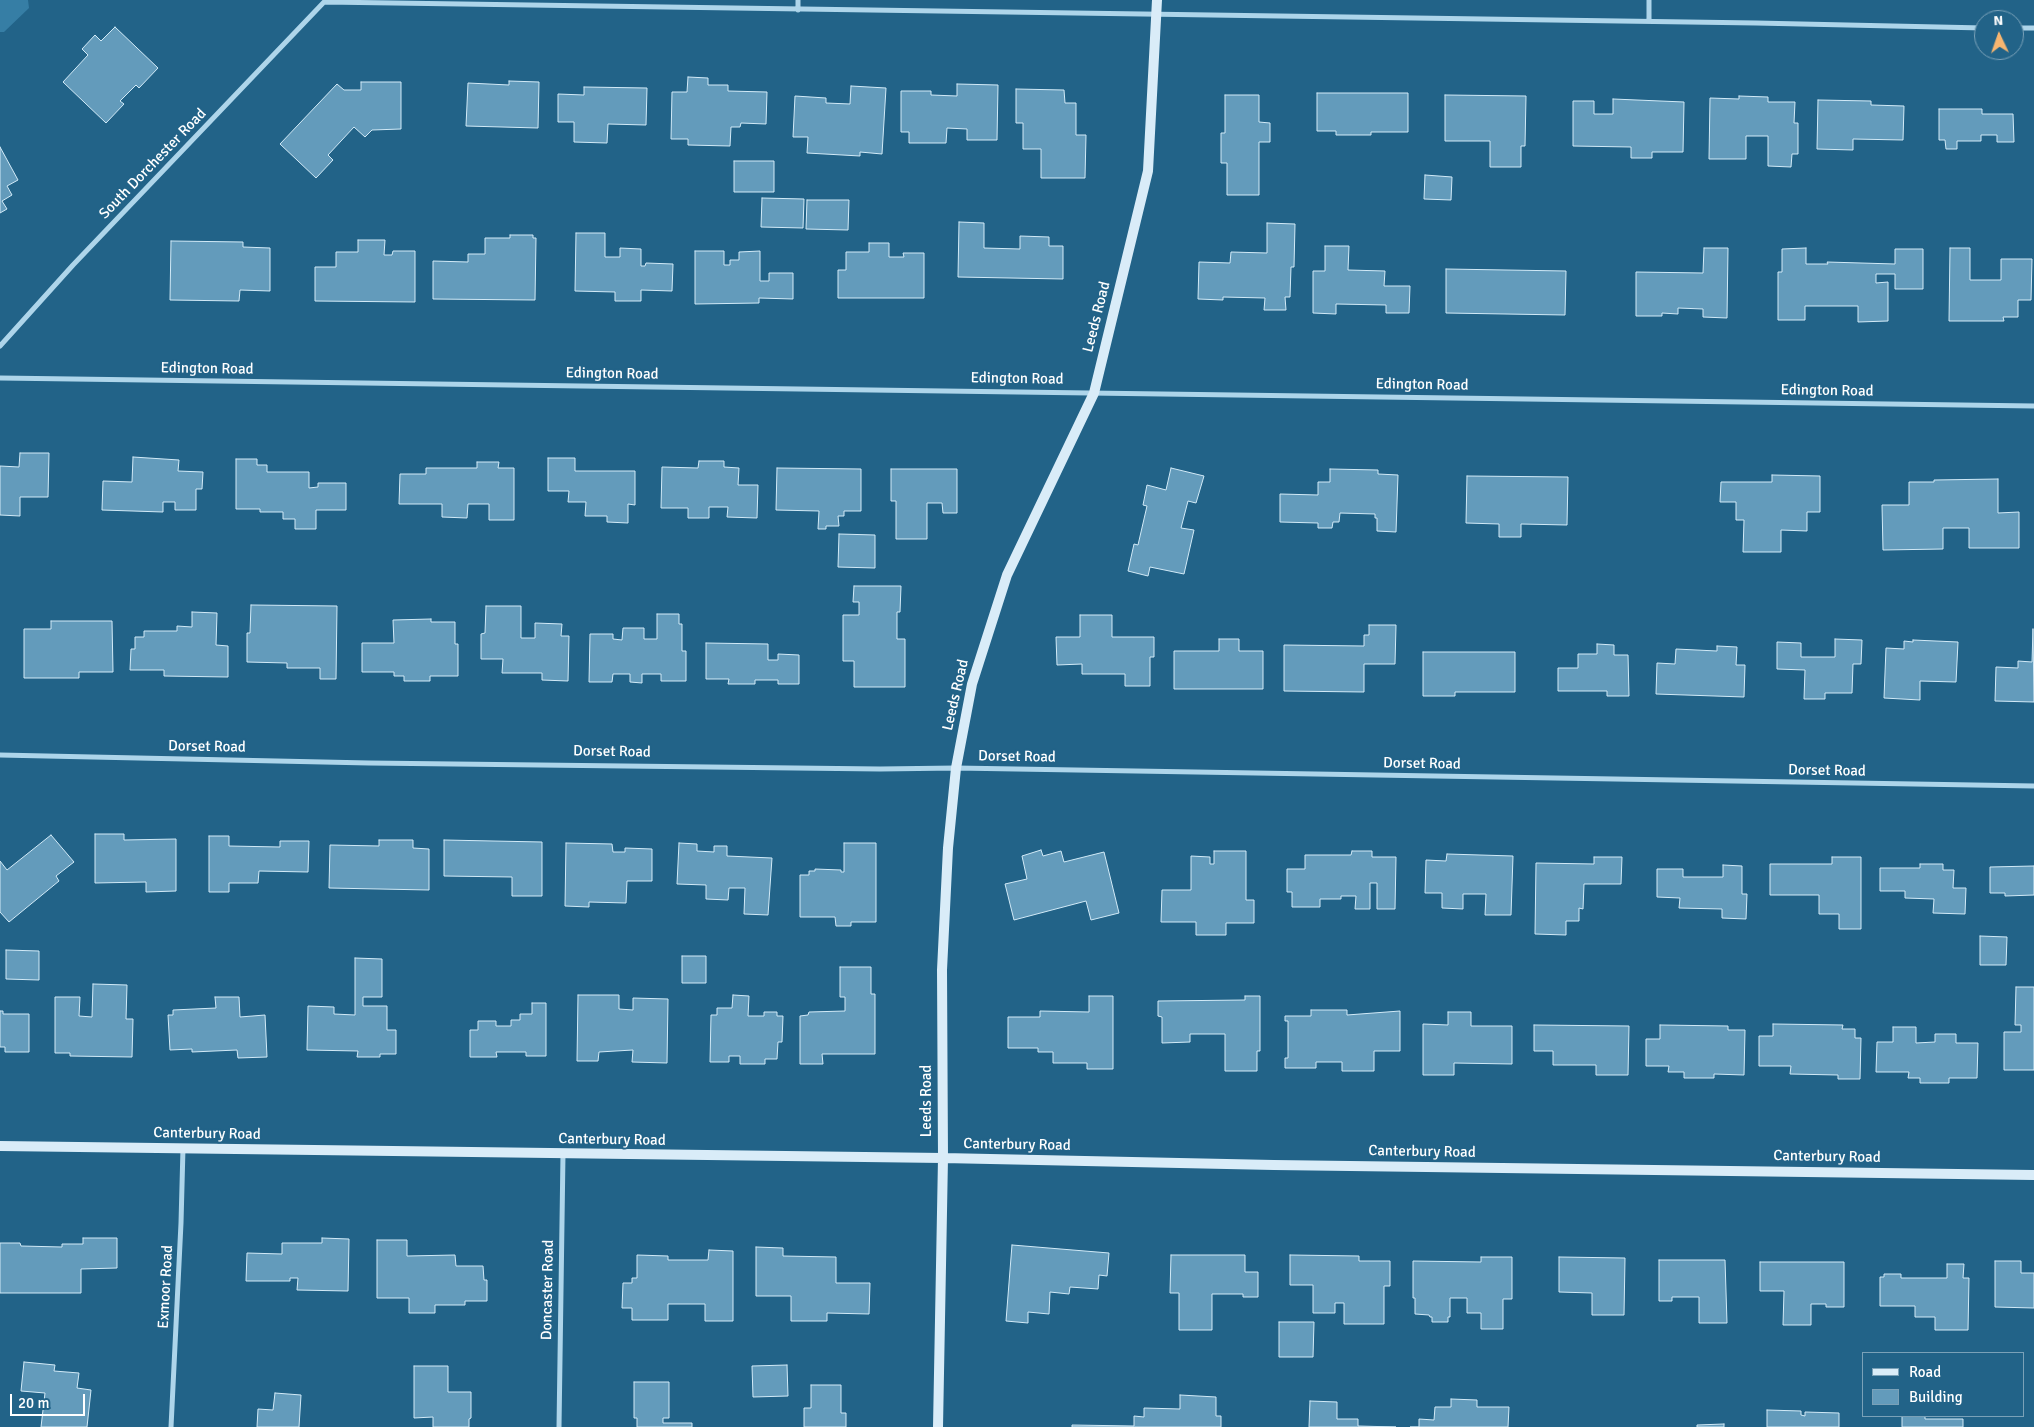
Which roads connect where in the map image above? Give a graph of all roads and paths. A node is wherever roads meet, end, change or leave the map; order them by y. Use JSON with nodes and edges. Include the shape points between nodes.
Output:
{"nodes":[{"id":1,"x":798,"y":0,"type":"edge"},
{"id":2,"x":1157,"y":0,"type":"edge"},
{"id":3,"x":1649,"y":0,"type":"edge"},
{"id":4,"x":325,"y":1,"type":"edge"},
{"id":5,"x":798,"y":10,"type":"junction"},
{"id":6,"x":1157,"y":14,"type":"junction"},
{"id":7,"x":1649,"y":21,"type":"junction"},
{"id":8,"x":1974,"y":28,"type":"edge"},
{"id":9,"x":0,"y":346,"type":"edge"},
{"id":10,"x":0,"y":378,"type":"edge"},
{"id":11,"x":1094,"y":393,"type":"junction"},
{"id":12,"x":2034,"y":406,"type":"edge"},
{"id":13,"x":0,"y":755,"type":"edge"},
{"id":14,"x":956,"y":768,"type":"junction"},
{"id":15,"x":2034,"y":786,"type":"edge"},
{"id":16,"x":0,"y":1146,"type":"edge"},
{"id":17,"x":183,"y":1148,"type":"junction"},
{"id":18,"x":563,"y":1154,"type":"junction"},
{"id":19,"x":942,"y":1158,"type":"junction"},
{"id":20,"x":2034,"y":1175,"type":"edge"},
{"id":21,"x":171,"y":1427,"type":"edge"},
{"id":22,"x":558,"y":1427,"type":"edge"},
{"id":23,"x":938,"y":1427,"type":"edge"}],
"edges":[{"from":1,"to":5,"type":"street"},
{"from":2,"to":6,"type":"street","name":"Leeds Road"},
{"from":3,"to":7,"type":"street"},
{"from":4,"to":5,"type":"street"},
{"from":4,"to":9,"type":"street","name":"South Dorchester Road"},
{"from":5,"to":6,"type":"street"},
{"from":6,"to":7,"type":"street"},
{"from":6,"to":11,"type":"street","name":"Leeds Road","via":[[1148,172]]},
{"from":7,"to":8,"type":"street"},
{"from":10,"to":11,"type":"street","name":"Edington Road"},
{"from":11,"to":12,"type":"street","name":"Edington Road"},
{"from":11,"to":14,"type":"street","name":"Leeds Road","via":[[1007,574],[972,684]]},
{"from":13,"to":14,"type":"street","name":"Dorset Road"},
{"from":14,"to":15,"type":"street","name":"Dorset Road"},
{"from":14,"to":19,"type":"street","name":"Leeds Road","via":[[942,970]]},
{"from":16,"to":17,"type":"street","name":"Canterbury Road"},
{"from":17,"to":18,"type":"street","name":"Canterbury Road"},
{"from":17,"to":21,"type":"street","name":"Exmoor Road"},
{"from":18,"to":19,"type":"street","name":"Canterbury Road"},
{"from":18,"to":22,"type":"street","name":"Doncaster Road"},
{"from":19,"to":20,"type":"street","name":"Canterbury Road","via":[[1274,1166]]},
{"from":19,"to":23,"type":"street","name":"Leeds Road"}]}
